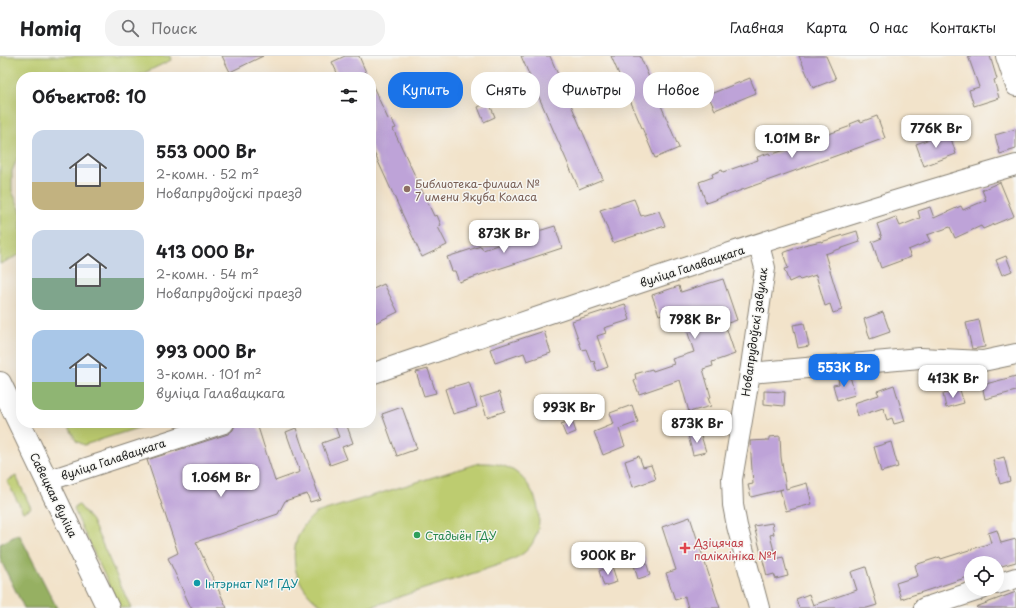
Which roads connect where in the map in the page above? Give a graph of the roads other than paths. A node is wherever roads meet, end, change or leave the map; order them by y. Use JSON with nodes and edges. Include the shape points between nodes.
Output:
{"nodes":[{"id":1,"x":1006,"y":56,"type":"edge"},
{"id":2,"x":1016,"y":86,"type":"edge"},
{"id":3,"x":1016,"y":165,"type":"edge"},
{"id":4,"x":759,"y":245,"type":"junction"},
{"id":5,"x":1016,"y":354,"type":"edge"},
{"id":6,"x":376,"y":372,"type":"edge"},
{"id":7,"x":750,"y":373,"type":"junction"},
{"id":8,"x":0,"y":383,"type":"edge"},
{"id":9,"x":16,"y":416,"type":"edge"},
{"id":10,"x":22,"y":428,"type":"edge"},
{"id":11,"x":209,"y":428,"type":"edge"},
{"id":12,"x":47,"y":481,"type":"junction"},
{"id":13,"x":1016,"y":578,"type":"edge"},
{"id":14,"x":1004,"y":582,"type":"edge"},
{"id":15,"x":964,"y":595,"type":"edge"},
{"id":16,"x":108,"y":608,"type":"edge"},
{"id":17,"x":759,"y":608,"type":"edge"},
{"id":18,"x":924,"y":608,"type":"edge"}],
"edges":[{"from":1,"to":2,"type":"street"},
{"from":3,"to":4,"type":"street","name":"вуліца Галавацкага"},
{"from":4,"to":6,"type":"street","name":"вуліца Галавацкага"},
{"from":4,"to":7,"type":"street","name":"Новапрудоўскі завулак","via":[[765,268]]},
{"from":5,"to":7,"type":"street","via":[[983,360],[920,358]]},
{"from":7,"to":17,"type":"street","name":"Новапрудоўскі завулак","via":[[732,479],[737,526]]},
{"from":8,"to":9,"type":"main road","name":"Савецкая вуліца"},
{"from":10,"to":12,"type":"main road","name":"Савецкая вуліца"},
{"from":11,"to":12,"type":"street","name":"вуліца Галавацкага"},
{"from":12,"to":16,"type":"main road","name":"Савецкая вуліца"},
{"from":13,"to":14,"type":"street"},
{"from":15,"to":18,"type":"street"}]}
